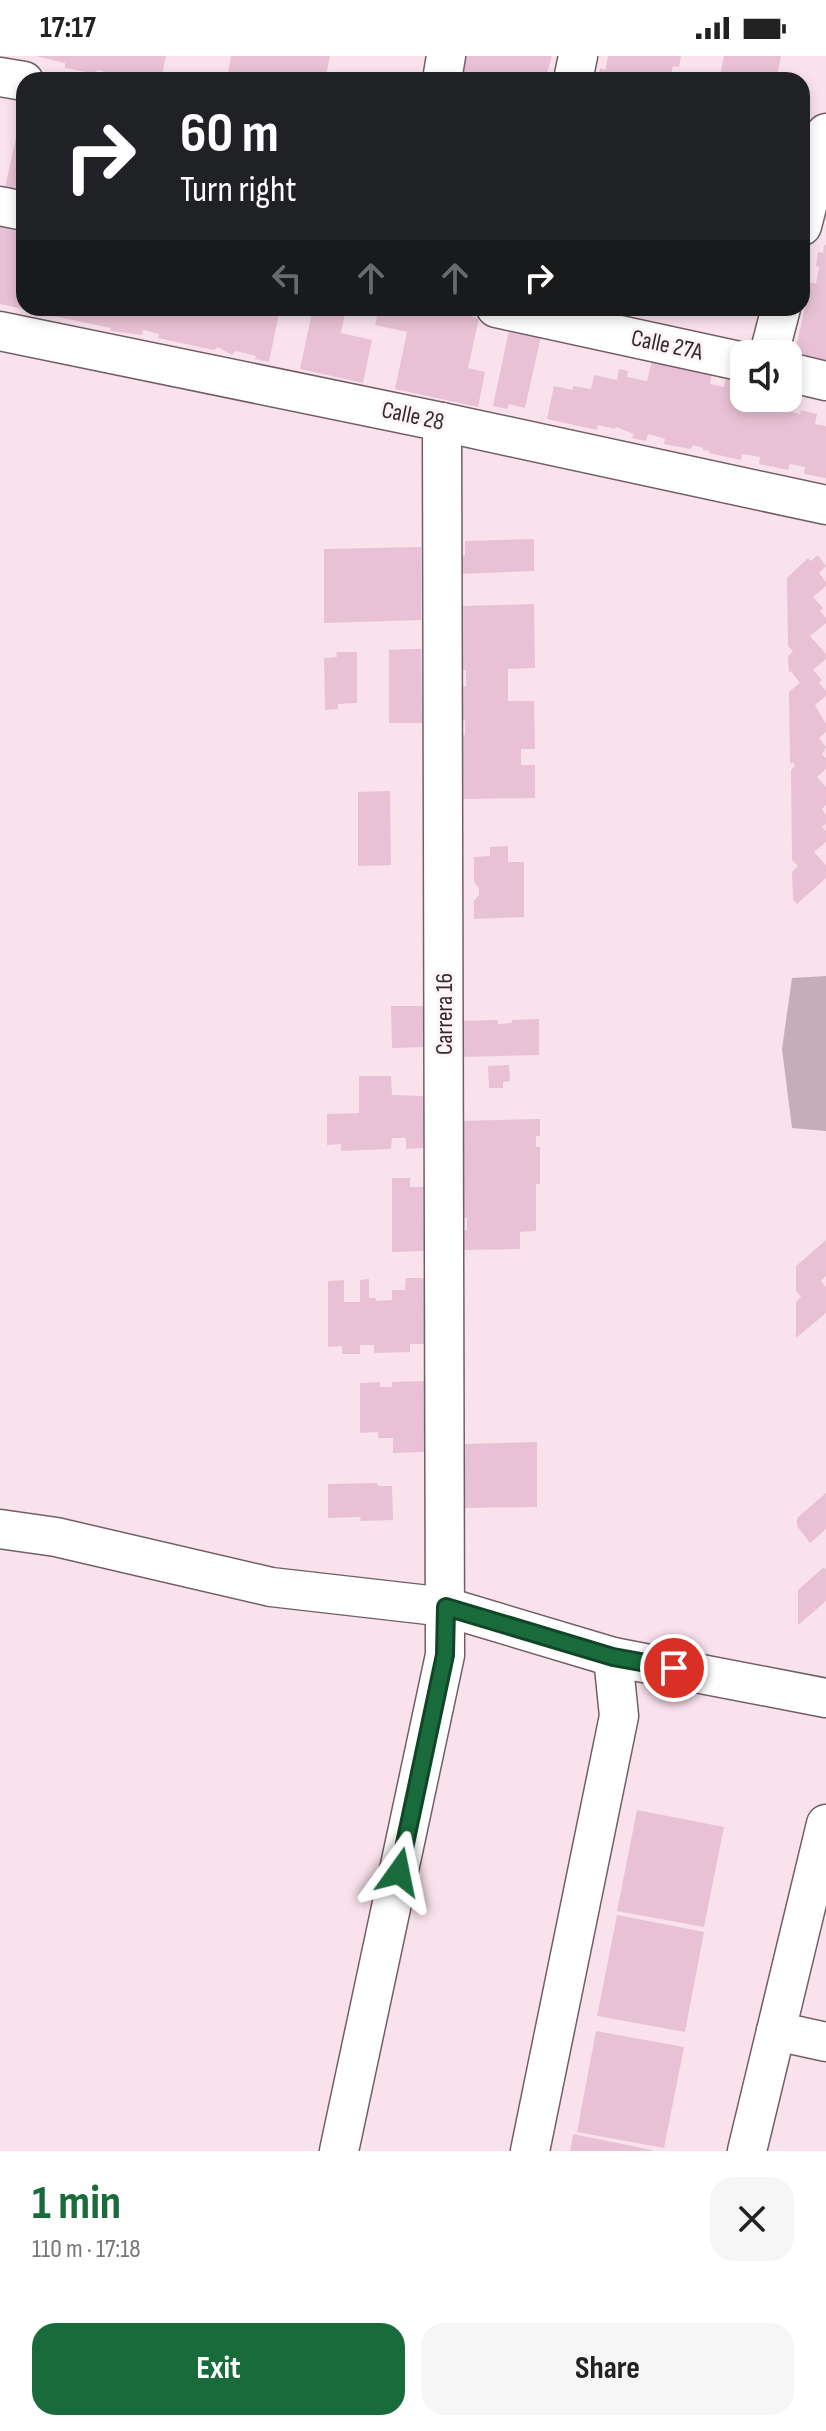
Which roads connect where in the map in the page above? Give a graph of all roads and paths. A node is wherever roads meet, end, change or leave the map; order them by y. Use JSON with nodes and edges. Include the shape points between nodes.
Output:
{"nodes":[{"id":1,"x":826,"y":133,"type":"edge"},
{"id":2,"x":810,"y":195,"type":"edge"},
{"id":3,"x":541,"y":316,"type":"edge"},
{"id":4,"x":779,"y":316,"type":"edge"},
{"id":5,"x":0,"y":331,"type":"edge"},
{"id":6,"x":773,"y":340,"type":"edge"},
{"id":7,"x":730,"y":359,"type":"edge"},
{"id":8,"x":802,"y":375,"type":"edge"},
{"id":9,"x":826,"y":381,"type":"edge"},
{"id":10,"x":442,"y":422,"type":"junction"},
{"id":11,"x":826,"y":505,"type":"edge"},
{"id":12,"x":0,"y":1529,"type":"edge"},
{"id":13,"x":446,"y":1607,"type":"junction"},
{"id":14,"x":613,"y":1657,"type":"junction"},
{"id":15,"x":826,"y":1698,"type":"edge"},
{"id":16,"x":826,"y":1824,"type":"edge"},
{"id":17,"x":819,"y":1884,"type":"edge"},
{"id":18,"x":776,"y":2031,"type":"junction"},
{"id":19,"x":826,"y":2042,"type":"edge"},
{"id":20,"x":339,"y":2151,"type":"edge"},
{"id":21,"x":530,"y":2151,"type":"edge"},
{"id":22,"x":747,"y":2151,"type":"edge"}],
"edges":[{"from":1,"to":2,"type":"street"},
{"from":3,"to":7,"type":"street","name":"Calle 27A"},
{"from":4,"to":6,"type":"street"},
{"from":5,"to":10,"type":"street","name":"Calle 28"},
{"from":8,"to":9,"type":"street"},
{"from":10,"to":11,"type":"street","name":"Calle 28"},
{"from":10,"to":13,"type":"street","name":"Carrera 16"},
{"from":12,"to":13,"type":"street","via":[[271,1587]]},
{"from":13,"to":14,"type":"street"},
{"from":13,"to":20,"type":"street","name":"Carrera 16","via":[[445,1655]]},
{"from":14,"to":15,"type":"street"},
{"from":14,"to":21,"type":"street","via":[[619,1716]]},
{"from":16,"to":17,"type":"street"},
{"from":17,"to":18,"type":"street"},
{"from":18,"to":19,"type":"street"},
{"from":18,"to":22,"type":"street"}]}
